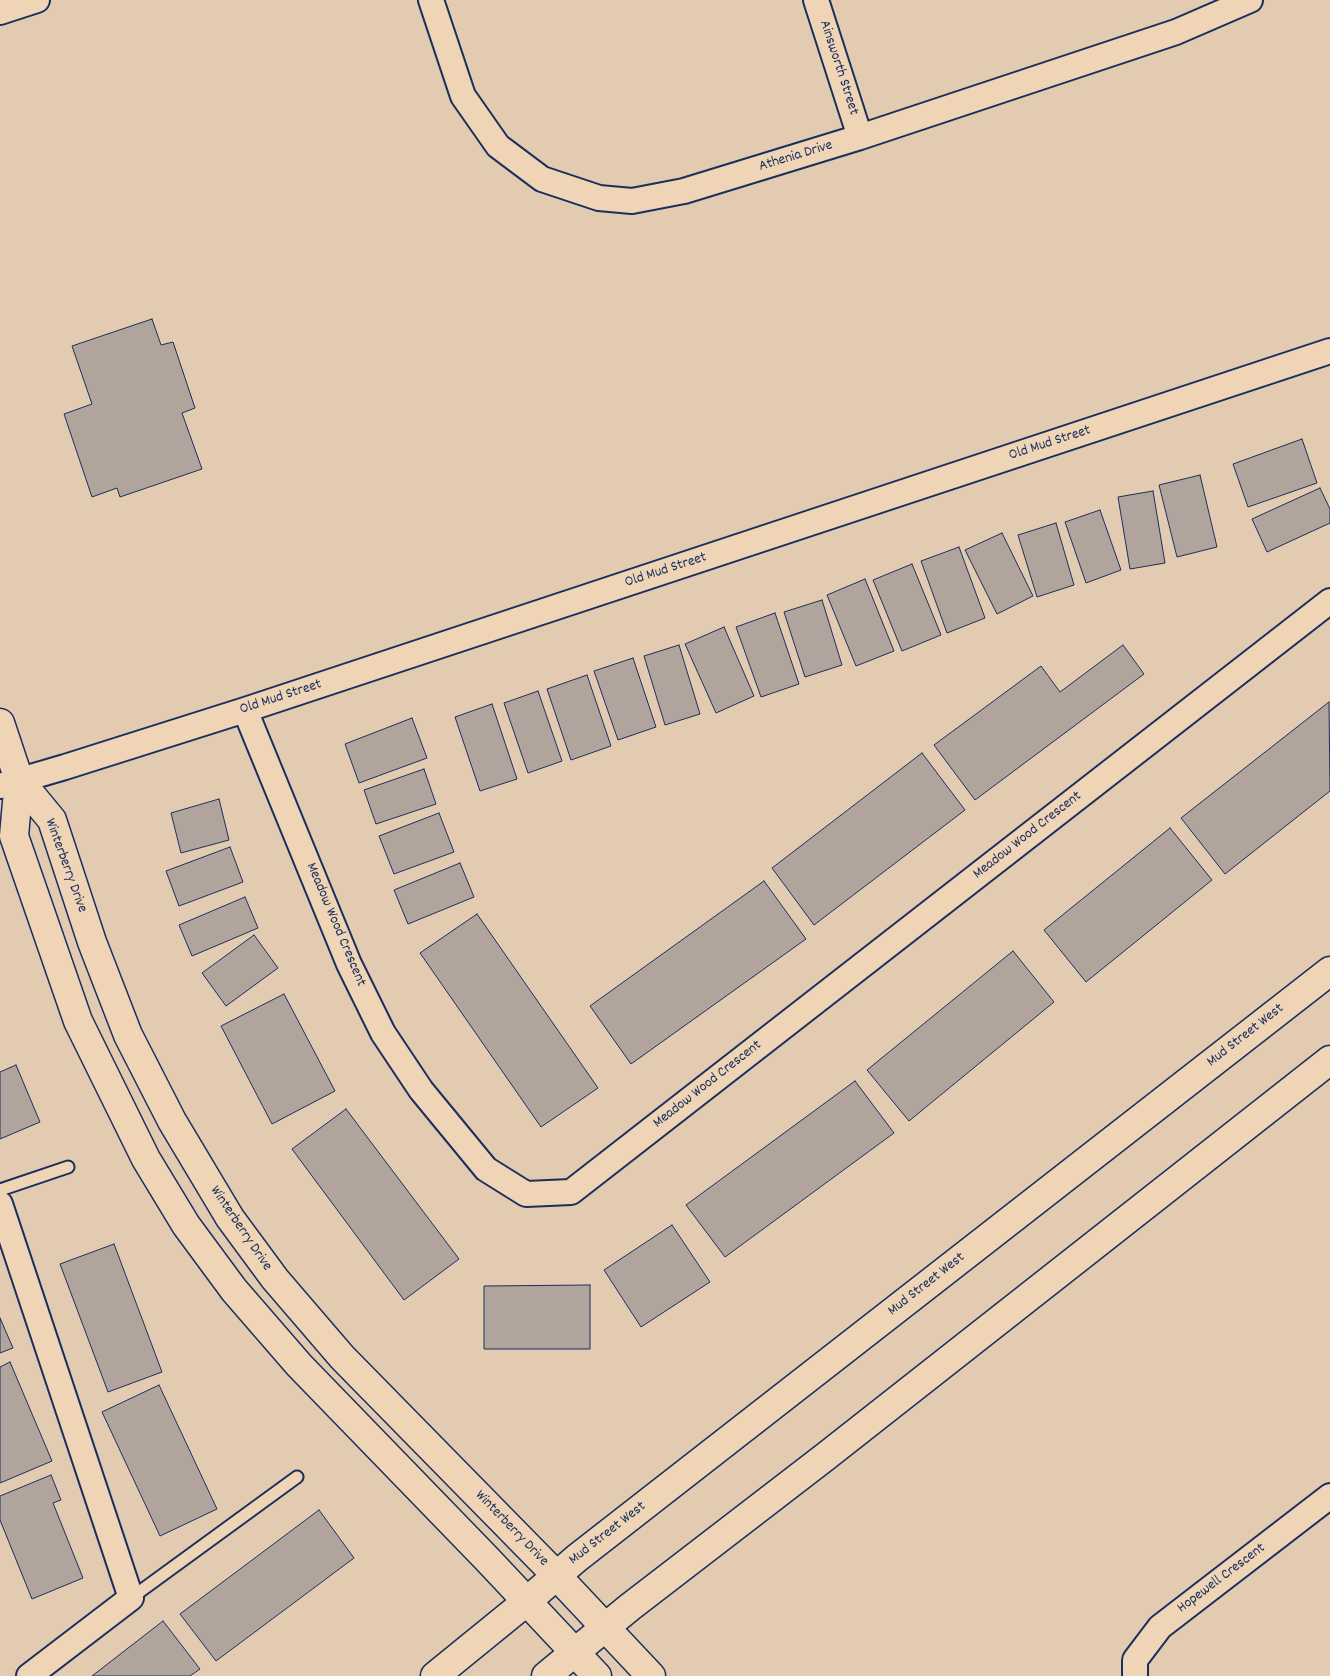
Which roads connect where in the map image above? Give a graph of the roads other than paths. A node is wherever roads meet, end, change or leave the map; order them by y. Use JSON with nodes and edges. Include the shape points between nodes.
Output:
{"nodes":[{"id":1,"x":36,"y":0,"type":"edge"},
{"id":2,"x":431,"y":0,"type":"edge"},
{"id":3,"x":816,"y":0,"type":"edge"},
{"id":4,"x":1250,"y":0,"type":"edge"},
{"id":5,"x":0,"y":12,"type":"edge"},
{"id":6,"x":860,"y":137,"type":"junction"},
{"id":7,"x":1330,"y":351,"type":"edge"},
{"id":8,"x":1330,"y":601,"type":"edge"},
{"id":9,"x":246,"y":710,"type":"junction"},
{"id":10,"x":0,"y":723,"type":"edge"},
{"id":11,"x":9,"y":783,"type":"edge"},
{"id":12,"x":1330,"y":971,"type":"edge"},
{"id":13,"x":1330,"y":1060,"type":"edge"},
{"id":14,"x":68,"y":1166,"type":"dead end"},
{"id":15,"x":0,"y":1190,"type":"edge"},
{"id":16,"x":0,"y":1204,"type":"edge"},
{"id":17,"x":297,"y":1477,"type":"dead end"},
{"id":18,"x":1330,"y":1496,"type":"edge"},
{"id":19,"x":556,"y":1575,"type":"junction"},
{"id":20,"x":131,"y":1598,"type":"junction"},
{"id":21,"x":526,"y":1602,"type":"junction"},
{"id":22,"x":605,"y":1627,"type":"junction"},
{"id":23,"x":574,"y":1653,"type":"junction"},
{"id":24,"x":29,"y":1676,"type":"edge"},
{"id":25,"x":435,"y":1676,"type":"edge"},
{"id":26,"x":546,"y":1676,"type":"edge"},
{"id":27,"x":597,"y":1676,"type":"edge"},
{"id":28,"x":651,"y":1676,"type":"edge"},
{"id":29,"x":1135,"y":1676,"type":"edge"}],
"edges":[{"from":1,"to":5,"type":"street"},
{"from":2,"to":6,"type":"street","name":"Athenia Drive","via":[[463,96],[498,146],[542,179],[599,198],[632,201],[684,191]]},
{"from":3,"to":6,"type":"street","name":"Ainsworth Street"},
{"from":4,"to":6,"type":"street","name":"Athenia Drive","via":[[1176,32]]},
{"from":7,"to":9,"type":"street","name":"Old Mud Street"},
{"from":8,"to":9,"type":"street","name":"Meadow Wood Crescent","via":[[571,1192],[526,1194],[486,1169],[421,1090],[383,1034],[350,964]]},
{"from":9,"to":11,"type":"street","name":"Old Mud Street"},
{"from":10,"to":11,"type":"main road"},
{"from":11,"to":19,"type":"main road","name":"Winterberry Drive","via":[[52,820],[92,942],[128,1035],[172,1121],[230,1218],[275,1279],[342,1357]]},
{"from":11,"to":21,"type":"main road","via":[[14,836],[78,1021],[146,1159],[186,1225],[234,1290],[299,1365]]},
{"from":12,"to":19,"type":"main road","name":"Mud Street West"},
{"from":13,"to":22,"type":"main road"},
{"from":14,"to":15,"type":"lane"},
{"from":16,"to":20,"type":"street"},
{"from":17,"to":20,"type":"lane"},
{"from":18,"to":29,"type":"street","name":"Hopewell Crescent","via":[[1160,1626],[1135,1660]]},
{"from":19,"to":21,"type":"main road","name":"Mud Street West"},
{"from":19,"to":22,"type":"main road","name":"Winterberry Drive"},
{"from":20,"to":24,"type":"street"},
{"from":21,"to":23,"type":"main road"},
{"from":21,"to":25,"type":"main road","name":"Mud Street West"},
{"from":22,"to":23,"type":"main road"},
{"from":22,"to":28,"type":"main road","name":"Winterberry Drive"},
{"from":23,"to":26,"type":"main road"},
{"from":23,"to":27,"type":"main road"}]}
